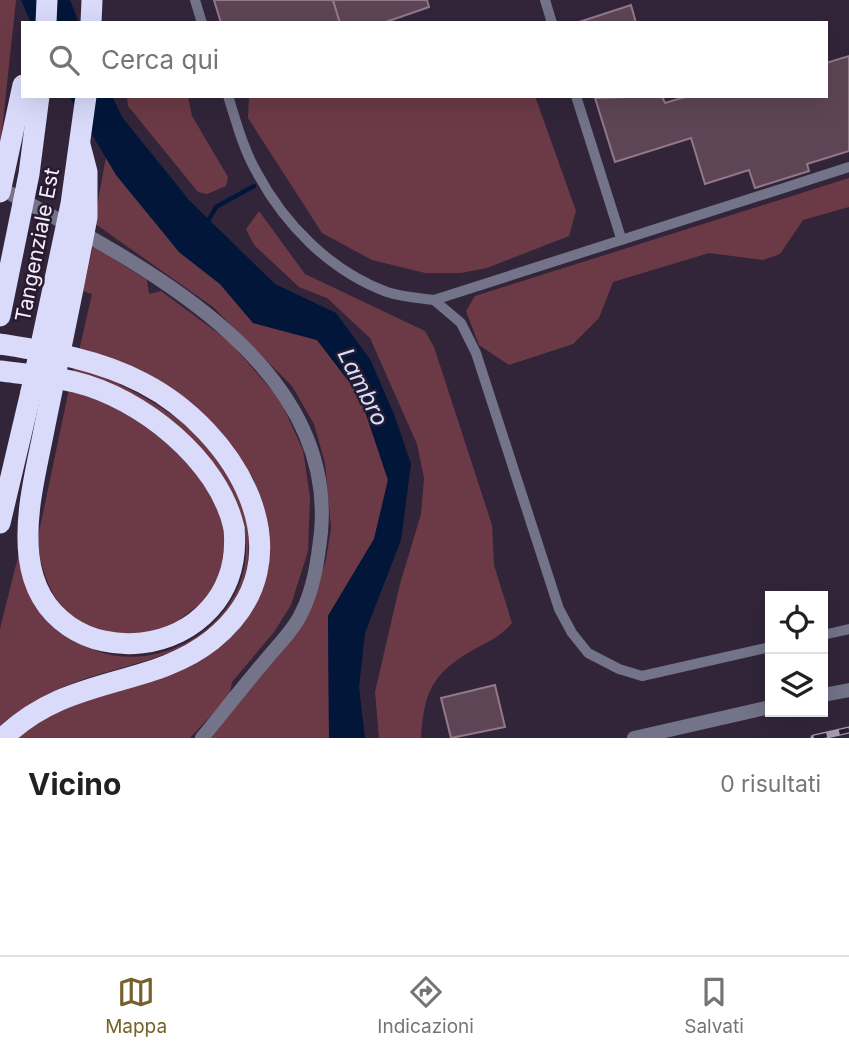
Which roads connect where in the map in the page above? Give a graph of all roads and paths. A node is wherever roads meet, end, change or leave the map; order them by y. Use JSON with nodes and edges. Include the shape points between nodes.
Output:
{"nodes":[{"id":1,"x":47,"y":0,"type":"edge"},
{"id":2,"x":92,"y":0,"type":"edge"},
{"id":3,"x":195,"y":0,"type":"edge"},
{"id":4,"x":545,"y":0,"type":"edge"},
{"id":5,"x":46,"y":21,"type":"edge"},
{"id":6,"x":91,"y":21,"type":"edge"},
{"id":7,"x":201,"y":21,"type":"edge"},
{"id":8,"x":551,"y":21,"type":"edge"},
{"id":9,"x":21,"y":94,"type":"edge"},
{"id":10,"x":39,"y":98,"type":"edge"},
{"id":11,"x":86,"y":98,"type":"edge"},
{"id":12,"x":229,"y":98,"type":"edge"},
{"id":13,"x":577,"y":98,"type":"edge"},
{"id":14,"x":80,"y":145,"type":"junction"},
{"id":15,"x":849,"y":167,"type":"edge"},
{"id":16,"x":0,"y":190,"type":"edge"},
{"id":17,"x":621,"y":238,"type":"junction"},
{"id":18,"x":434,"y":300,"type":"junction"},
{"id":19,"x":0,"y":316,"type":"edge"},
{"id":20,"x":0,"y":344,"type":"edge"},
{"id":21,"x":0,"y":371,"type":"edge"},
{"id":22,"x":0,"y":523,"type":"edge"},
{"id":23,"x":849,"y":629,"type":"edge"},
{"id":24,"x":828,"y":634,"type":"edge"},
{"id":25,"x":765,"y":648,"type":"edge"},
{"id":26,"x":849,"y":690,"type":"edge"},
{"id":27,"x":828,"y":694,"type":"edge"},
{"id":28,"x":765,"y":708,"type":"edge"},
{"id":29,"x":3,"y":738,"type":"edge"},
{"id":30,"x":202,"y":738,"type":"edge"},
{"id":31,"x":634,"y":738,"type":"edge"}],
"edges":[{"from":1,"to":5,"type":"highway"},
{"from":2,"to":6,"type":"highway"},
{"from":3,"to":7,"type":"lane"},
{"from":4,"to":8,"type":"lane"},
{"from":9,"to":16,"type":"highway","bridge":true},
{"from":10,"to":19,"type":"highway","name":"Tangenziale Est","bridge":true,"via":[[29,174]]},
{"from":11,"to":14,"type":"highway","name":"Tangenziale Est","bridge":true},
{"from":12,"to":18,"type":"lane","via":[[256,172],[289,220],[320,253],[388,292]]},
{"from":13,"to":17,"type":"lane"},
{"from":14,"to":21,"type":"highway","bridge":true,"via":[[87,172],[87,217],[31,501],[29,557],[37,583],[56,612],[86,635],[116,644],[158,641],[194,625],[220,594],[232,566],[234,528],[213,478],[179,440],[117,398],[76,382]]},
{"from":14,"to":22,"type":"highway","name":"Tangenziale Est","bridge":true,"via":[[56,284]]},
{"from":15,"to":17,"type":"lane"},
{"from":16,"to":30,"type":"street","via":[[107,247],[214,319],[268,373],[307,437],[322,517],[308,598],[293,627]]},
{"from":17,"to":18,"type":"lane"},
{"from":18,"to":25,"type":"lane","via":[[461,323],[476,353],[559,609],[588,653],[642,676]]},
{"from":20,"to":29,"type":"highway","via":[[69,354],[105,366],[176,403],[226,450],[247,485],[257,521],[258,548],[250,585],[232,618],[213,639],[178,660],[48,703]]},
{"from":23,"to":24,"type":"lane"},
{"from":26,"to":27,"type":"street"},
{"from":28,"to":31,"type":"street"}]}
